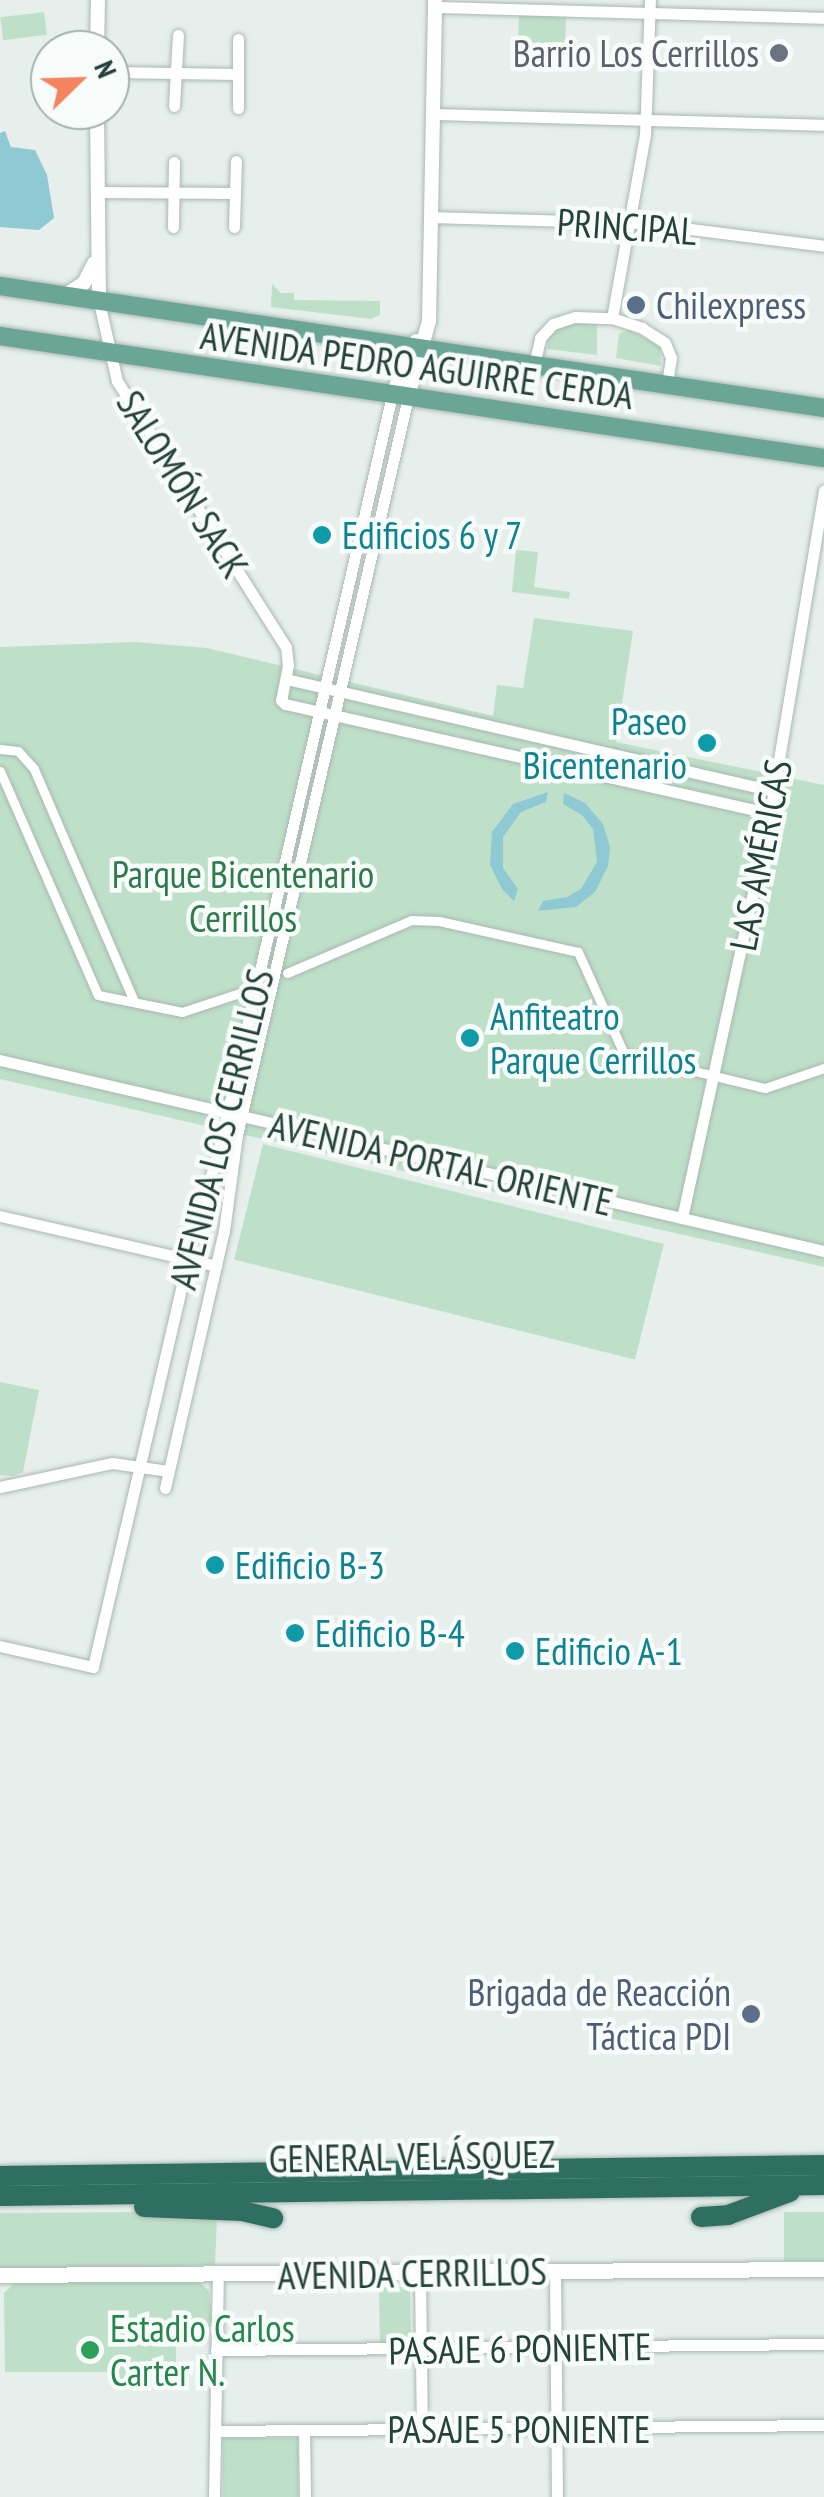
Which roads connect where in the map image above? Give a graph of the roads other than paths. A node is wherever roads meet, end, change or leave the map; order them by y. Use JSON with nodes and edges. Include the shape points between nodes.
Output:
{"nodes":[{"id":1,"x":98,"y":0,"type":"edge"},
{"id":2,"x":435,"y":4,"type":"edge"},
{"id":3,"x":649,"y":6,"type":"edge"},
{"id":4,"x":824,"y":18,"type":"edge"},
{"id":5,"x":97,"y":30,"type":"edge"},
{"id":6,"x":178,"y":36,"type":"dead end"},
{"id":7,"x":238,"y":40,"type":"dead end"},
{"id":8,"x":130,"y":72,"type":"edge"},
{"id":9,"x":176,"y":73,"type":"junction"},
{"id":10,"x":238,"y":74,"type":"junction"},
{"id":11,"x":174,"y":106,"type":"dead end"},
{"id":12,"x":238,"y":108,"type":"dead end"},
{"id":13,"x":432,"y":114,"type":"junction"},
{"id":14,"x":646,"y":120,"type":"junction"},
{"id":15,"x":824,"y":125,"type":"edge"},
{"id":16,"x":97,"y":130,"type":"edge"},
{"id":17,"x":236,"y":161,"type":"dead end"},
{"id":18,"x":174,"y":162,"type":"dead end"},
{"id":19,"x":97,"y":192,"type":"junction"},
{"id":20,"x":174,"y":193,"type":"junction"},
{"id":21,"x":235,"y":193,"type":"junction"},
{"id":22,"x":429,"y":217,"type":"junction"},
{"id":23,"x":629,"y":222,"type":"junction"},
{"id":24,"x":172,"y":227,"type":"dead end"},
{"id":25,"x":234,"y":227,"type":"dead end"},
{"id":26,"x":824,"y":246,"type":"edge"},
{"id":27,"x":97,"y":252,"type":"junction"},
{"id":28,"x":0,"y":286,"type":"edge"},
{"id":29,"x":64,"y":296,"type":"junction"},
{"id":30,"x":99,"y":302,"type":"junction"},
{"id":31,"x":612,"y":318,"type":"junction"},
{"id":32,"x":0,"y":336,"type":"edge"},
{"id":33,"x":418,"y":349,"type":"junction"},
{"id":34,"x":108,"y":354,"type":"junction"},
{"id":35,"x":534,"y":366,"type":"junction"},
{"id":36,"x":667,"y":384,"type":"junction"},
{"id":37,"x":400,"y":396,"type":"junction"},
{"id":38,"x":824,"y":408,"type":"edge"},
{"id":39,"x":824,"y":458,"type":"edge"},
{"id":40,"x":824,"y":490,"type":"edge"},
{"id":41,"x":286,"y":679,"type":"junction"},
{"id":42,"x":326,"y":686,"type":"junction"},
{"id":43,"x":341,"y":690,"type":"junction"},
{"id":44,"x":320,"y":712,"type":"junction"},
{"id":45,"x":336,"y":714,"type":"junction"},
{"id":46,"x":0,"y":749,"type":"edge"},
{"id":47,"x":0,"y":771,"type":"edge"},
{"id":48,"x":774,"y":791,"type":"junction"},
{"id":49,"x":770,"y":814,"type":"junction"},
{"id":50,"x":287,"y":973,"type":"dead end"},
{"id":51,"x":246,"y":991,"type":"dead end"},
{"id":52,"x":134,"y":1001,"type":"junction"},
{"id":53,"x":0,"y":1060,"type":"edge"},
{"id":54,"x":824,"y":1068,"type":"edge"},
{"id":55,"x":715,"y":1077,"type":"junction"},
{"id":56,"x":234,"y":1115,"type":"junction"},
{"id":57,"x":0,"y":1216,"type":"edge"},
{"id":58,"x":682,"y":1218,"type":"junction"},
{"id":59,"x":824,"y":1251,"type":"edge"},
{"id":60,"x":188,"y":1259,"type":"junction"},
{"id":61,"x":216,"y":1266,"type":"junction"},
{"id":62,"x":140,"y":1465,"type":"junction"},
{"id":63,"x":168,"y":1471,"type":"junction"},
{"id":64,"x":0,"y":1487,"type":"edge"},
{"id":65,"x":166,"y":1488,"type":"dead end"},
{"id":66,"x":0,"y":1646,"type":"edge"},
{"id":67,"x":821,"y":2178,"type":"edge"},
{"id":68,"x":5,"y":2186,"type":"edge"},
{"id":69,"x":52,"y":2196,"type":"junction"},
{"id":70,"x":701,"y":2217,"type":"dead end"},
{"id":71,"x":273,"y":2218,"type":"dead end"},
{"id":72,"x":824,"y":2269,"type":"edge"},
{"id":73,"x":555,"y":2272,"type":"junction"},
{"id":74,"x":420,"y":2273,"type":"junction"},
{"id":75,"x":0,"y":2275,"type":"edge"},
{"id":76,"x":218,"y":2275,"type":"junction"},
{"id":77,"x":824,"y":2344,"type":"edge"},
{"id":78,"x":556,"y":2347,"type":"junction"},
{"id":79,"x":216,"y":2350,"type":"junction"},
{"id":80,"x":421,"y":2350,"type":"junction"},
{"id":81,"x":824,"y":2426,"type":"edge"},
{"id":82,"x":556,"y":2429,"type":"junction"},
{"id":83,"x":304,"y":2430,"type":"junction"},
{"id":84,"x":422,"y":2430,"type":"junction"},
{"id":85,"x":215,"y":2431,"type":"junction"},
{"id":86,"x":214,"y":2497,"type":"edge"},
{"id":87,"x":305,"y":2497,"type":"edge"},
{"id":88,"x":557,"y":2497,"type":"edge"}],
"edges":[{"from":1,"to":5,"type":"street"},
{"from":2,"to":3,"type":"street"},
{"from":2,"to":13,"type":"street","name":"AVENIDA LOS CERRILLOS"},
{"from":3,"to":4,"type":"street"},
{"from":3,"to":14,"type":"street"},
{"from":6,"to":9,"type":"street"},
{"from":7,"to":10,"type":"street"},
{"from":8,"to":9,"type":"street"},
{"from":9,"to":10,"type":"street"},
{"from":9,"to":11,"type":"street"},
{"from":10,"to":12,"type":"street"},
{"from":13,"to":14,"type":"street"},
{"from":13,"to":22,"type":"street","name":"AVENIDA LOS CERRILLOS"},
{"from":14,"to":15,"type":"street"},
{"from":14,"to":23,"type":"street"},
{"from":16,"to":19,"type":"street","name":"SALOMÓN SACK"},
{"from":17,"to":21,"type":"street"},
{"from":18,"to":20,"type":"street"},
{"from":19,"to":20,"type":"street"},
{"from":19,"to":27,"type":"street","name":"SALOMÓN SACK"},
{"from":20,"to":21,"type":"street"},
{"from":20,"to":24,"type":"street"},
{"from":21,"to":25,"type":"street"},
{"from":22,"to":23,"type":"street","name":"PRINCIPAL"},
{"from":22,"to":33,"type":"street","name":"AVENIDA LOS CERRILLOS","via":[[429,320]]},
{"from":23,"to":26,"type":"street","name":"PRINCIPAL"},
{"from":23,"to":31,"type":"street"},
{"from":27,"to":29,"type":"street","via":[[89,277]]},
{"from":27,"to":30,"type":"street","name":"SALOMÓN SACK"},
{"from":28,"to":29,"type":"main road","name":"AVENIDA PEDRO AGUIRRE CERDA"},
{"from":29,"to":30,"type":"main road","name":"AVENIDA PEDRO AGUIRRE CERDA"},
{"from":30,"to":33,"type":"main road","name":"AVENIDA PEDRO AGUIRRE CERDA"},
{"from":30,"to":34,"type":"street","name":"SALOMÓN SACK"},
{"from":31,"to":35,"type":"street","name":"AVENIDA PEDRO AGUIRRE CERDA","via":[[553,324],[540,338]]},
{"from":31,"to":36,"type":"street","name":"AVENIDA PEDRO AGUIRRE CERDA","via":[[665,343]]},
{"from":32,"to":34,"type":"main road","name":"AVENIDA PEDRO AGUIRRE CERDA"},
{"from":33,"to":35,"type":"main road","name":"AVENIDA PEDRO AGUIRRE CERDA"},
{"from":33,"to":37,"type":"street","name":"AVENIDA LOS CERRILLOS"},
{"from":34,"to":37,"type":"main road","name":"AVENIDA PEDRO AGUIRRE CERDA"},
{"from":34,"to":41,"type":"street","name":"SALOMÓN SACK","via":[[123,392],[281,639]]},
{"from":35,"to":36,"type":"main road","name":"AVENIDA PEDRO AGUIRRE CERDA"},
{"from":36,"to":38,"type":"main road","name":"AVENIDA PEDRO AGUIRRE CERDA"},
{"from":37,"to":39,"type":"main road","name":"AVENIDA PEDRO AGUIRRE CERDA"},
{"from":37,"to":42,"type":"street","name":"AVENIDA LOS CERRILLOS"},
{"from":37,"to":43,"type":"street","name":"AVENIDA LOS CERRILLOS"},
{"from":40,"to":48,"type":"street","name":"LAS AMÉRICAS"},
{"from":41,"to":42,"type":"street"},
{"from":41,"to":44,"type":"street","name":"SALOMÓN SACK","via":[[285,704]]},
{"from":42,"to":43,"type":"street"},
{"from":42,"to":44,"type":"street","name":"AVENIDA LOS CERRILLOS"},
{"from":43,"to":45,"type":"street","name":"AVENIDA LOS CERRILLOS"},
{"from":43,"to":48,"type":"street"},
{"from":44,"to":45,"type":"street"},
{"from":44,"to":56,"type":"street","name":"AVENIDA LOS CERRILLOS"},
{"from":45,"to":49,"type":"street"},
{"from":45,"to":56,"type":"street","name":"AVENIDA LOS CERRILLOS"},
{"from":46,"to":52,"type":"street","via":[[18,750],[34,769]]},
{"from":47,"to":52,"type":"street","via":[[98,994]]},
{"from":48,"to":49,"type":"street","name":"LAS AMÉRICAS"},
{"from":49,"to":55,"type":"street","name":"LAS AMÉRICAS"},
{"from":50,"to":55,"type":"street","via":[[420,918],[578,952],[624,1054]]},
{"from":51,"to":52,"type":"street","via":[[182,1012]]},
{"from":53,"to":56,"type":"street","name":"AVENIDA PORTAL ORIENTE"},
{"from":54,"to":55,"type":"street","via":[[773,1088]]},
{"from":55,"to":58,"type":"street","name":"LAS AMÉRICAS"},
{"from":56,"to":58,"type":"street","name":"AVENIDA PORTAL ORIENTE"},
{"from":56,"to":60,"type":"street","name":"AVENIDA LOS CERRILLOS"},
{"from":56,"to":61,"type":"street","name":"AVENIDA LOS CERRILLOS"},
{"from":57,"to":60,"type":"street"},
{"from":58,"to":59,"type":"street","name":"AVENIDA PORTAL ORIENTE"},
{"from":60,"to":61,"type":"street"},
{"from":60,"to":62,"type":"street","name":"AVENIDA LOS CERRILLOS"},
{"from":61,"to":63,"type":"street","name":"AVENIDA LOS CERRILLOS"},
{"from":62,"to":63,"type":"street"},
{"from":62,"to":64,"type":"street","via":[[98,1464]]},
{"from":62,"to":66,"type":"street","name":"AVENIDA LOS CERRILLOS","via":[[93,1666]]},
{"from":63,"to":65,"type":"street","name":"AVENIDA LOS CERRILLOS"},
{"from":67,"to":68,"type":"highway","name":"GENERAL VELÁSQUEZ"},
{"from":67,"to":69,"type":"highway","name":"GENERAL VELÁSQUEZ"},
{"from":67,"to":70,"type":"highway","via":[[728,2215]]},
{"from":68,"to":69,"type":"highway","name":"GENERAL VELÁSQUEZ"},
{"from":69,"to":71,"type":"highway"},
{"from":72,"to":73,"type":"main road","name":"AVENIDA CERRILLOS"},
{"from":73,"to":74,"type":"main road","name":"AVENIDA CERRILLOS"},
{"from":73,"to":78,"type":"street"},
{"from":74,"to":76,"type":"main road","name":"AVENIDA CERRILLOS"},
{"from":74,"to":80,"type":"street"},
{"from":75,"to":76,"type":"main road","name":"AVENIDA CERRILLOS"},
{"from":76,"to":79,"type":"street"},
{"from":77,"to":78,"type":"street","name":"PASAJE 6 PONIENTE"},
{"from":78,"to":80,"type":"street","name":"PASAJE 6 PONIENTE"},
{"from":78,"to":82,"type":"street"},
{"from":79,"to":80,"type":"street","name":"PASAJE 6 PONIENTE"},
{"from":79,"to":85,"type":"street"},
{"from":80,"to":84,"type":"street"},
{"from":81,"to":82,"type":"street","name":"PASAJE 5 PONIENTE"},
{"from":82,"to":84,"type":"street","name":"PASAJE 5 PONIENTE"},
{"from":82,"to":88,"type":"street"},
{"from":83,"to":84,"type":"street","name":"PASAJE 5 PONIENTE"},
{"from":83,"to":85,"type":"street","name":"PASAJE 5 PONIENTE"},
{"from":83,"to":87,"type":"street"},
{"from":85,"to":86,"type":"street"}]}
